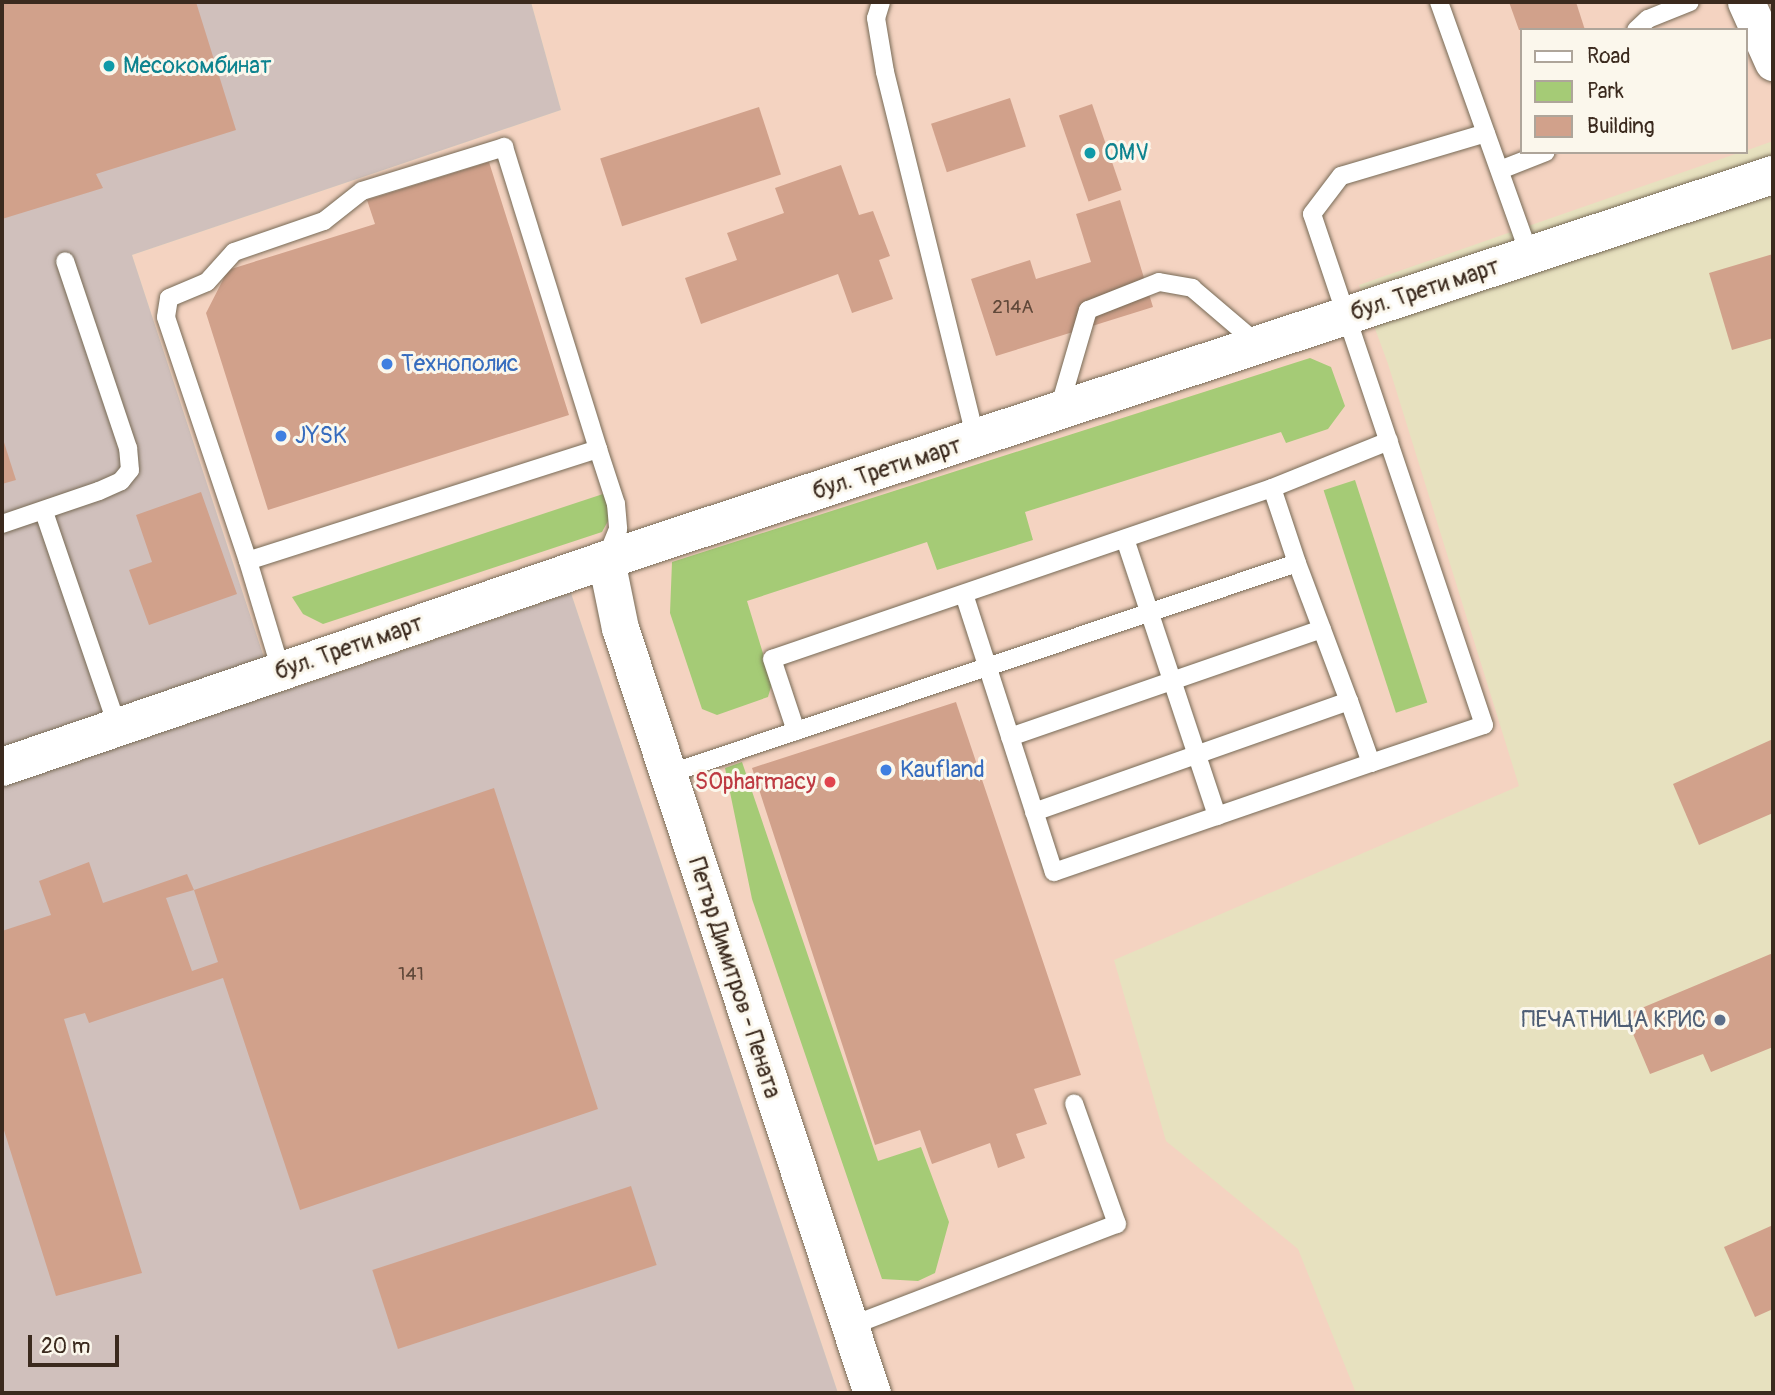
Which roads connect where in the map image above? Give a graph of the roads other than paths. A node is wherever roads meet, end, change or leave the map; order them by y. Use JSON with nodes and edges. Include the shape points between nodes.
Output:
{"nodes":[{"id":1,"x":881,"y":2,"type":"edge"},
{"id":2,"x":1439,"y":2,"type":"edge"},
{"id":3,"x":1690,"y":2,"type":"edge"},
{"id":4,"x":1746,"y":2,"type":"edge"},
{"id":5,"x":1638,"y":28,"type":"edge"},
{"id":6,"x":1773,"y":62,"type":"edge"},
{"id":7,"x":1486,"y":132,"type":"junction"},
{"id":8,"x":1541,"y":154,"type":"edge"},
{"id":9,"x":1500,"y":170,"type":"junction"},
{"id":10,"x":1773,"y":175,"type":"edge"},
{"id":11,"x":1530,"y":256,"type":"junction"},
{"id":12,"x":65,"y":261,"type":"dead end"},
{"id":13,"x":1346,"y":314,"type":"junction"},
{"id":14,"x":1259,"y":345,"type":"junction"},
{"id":15,"x":1058,"y":412,"type":"junction"},
{"id":16,"x":976,"y":440,"type":"junction"},
{"id":17,"x":1389,"y":441,"type":"junction"},
{"id":18,"x":598,"y":449,"type":"junction"},
{"id":19,"x":1272,"y":488,"type":"junction"},
{"id":20,"x":44,"y":512,"type":"junction"},
{"id":21,"x":2,"y":524,"type":"edge"},
{"id":22,"x":1125,"y":539,"type":"junction"},
{"id":23,"x":606,"y":560,"type":"junction"},
{"id":24,"x":248,"y":561,"type":"junction"},
{"id":25,"x":1297,"y":563,"type":"junction"},
{"id":26,"x":964,"y":594,"type":"junction"},
{"id":27,"x":1149,"y":613,"type":"junction"},
{"id":28,"x":1322,"y":629,"type":"junction"},
{"id":29,"x":988,"y":666,"type":"junction"},
{"id":30,"x":281,"y":670,"type":"junction"},
{"id":31,"x":1172,"y":681,"type":"junction"},
{"id":32,"x":1349,"y":701,"type":"junction"},
{"id":33,"x":118,"y":728,"type":"junction"},
{"id":34,"x":796,"y":731,"type":"junction"},
{"id":35,"x":1010,"y":737,"type":"junction"},
{"id":36,"x":1197,"y":755,"type":"junction"},
{"id":37,"x":1371,"y":763,"type":"junction"},
{"id":38,"x":2,"y":767,"type":"edge"},
{"id":39,"x":668,"y":774,"type":"junction"},
{"id":40,"x":1034,"y":812,"type":"junction"},
{"id":41,"x":1217,"y":816,"type":"junction"},
{"id":42,"x":1074,"y":1103,"type":"dead end"},
{"id":43,"x":848,"y":1326,"type":"junction"},
{"id":44,"x":872,"y":1393,"type":"edge"}],
"edges":[{"from":1,"to":16,"type":"lane","via":[[876,18],[884,72]]},
{"from":2,"to":7,"type":"lane"},
{"from":3,"to":5,"type":"lane","via":[[1648,19]]},
{"from":4,"to":6,"type":"street"},
{"from":7,"to":9,"type":"lane"},
{"from":7,"to":13,"type":"lane","via":[[1341,176],[1312,215]]},
{"from":8,"to":9,"type":"lane"},
{"from":9,"to":11,"type":"lane"},
{"from":10,"to":11,"type":"main road","name":"бул. Трети март"},
{"from":11,"to":13,"type":"main road","name":"бул. Трети март"},
{"from":12,"to":20,"type":"lane","via":[[128,448],[130,470],[121,481]]},
{"from":13,"to":14,"type":"main road","name":"бул. Трети март"},
{"from":13,"to":17,"type":"lane"},
{"from":14,"to":15,"type":"main road","name":"бул. Трети март"},
{"from":14,"to":15,"type":"lane","via":[[1192,288],[1159,282],[1088,310]]},
{"from":15,"to":16,"type":"main road","name":"бул. Трети март"},
{"from":16,"to":23,"type":"main road","name":"бул. Трети март"},
{"from":17,"to":19,"type":"lane"},
{"from":17,"to":37,"type":"lane","via":[[1484,725]]},
{"from":18,"to":23,"type":"lane","via":[[616,504],[618,529]]},
{"from":18,"to":24,"type":"lane"},
{"from":18,"to":24,"type":"lane","via":[[507,151],[499,146],[362,191],[324,221],[234,253],[208,282],[169,298],[166,317]]},
{"from":19,"to":22,"type":"lane"},
{"from":19,"to":25,"type":"lane"},
{"from":20,"to":21,"type":"lane"},
{"from":20,"to":33,"type":"lane"},
{"from":22,"to":26,"type":"lane"},
{"from":22,"to":27,"type":"lane"},
{"from":23,"to":30,"type":"main road","name":"бул. Трети март"},
{"from":23,"to":39,"type":"street","name":"Петър Димитров - Пената","via":[[620,628]]},
{"from":24,"to":30,"type":"lane"},
{"from":25,"to":27,"type":"lane"},
{"from":25,"to":28,"type":"lane"},
{"from":26,"to":29,"type":"lane"},
{"from":26,"to":34,"type":"lane","via":[[772,659]]},
{"from":27,"to":29,"type":"lane"},
{"from":27,"to":31,"type":"lane"},
{"from":28,"to":31,"type":"lane"},
{"from":28,"to":32,"type":"lane"},
{"from":29,"to":34,"type":"lane"},
{"from":29,"to":35,"type":"lane"},
{"from":30,"to":33,"type":"main road","name":"бул. Трети март"},
{"from":31,"to":35,"type":"lane"},
{"from":31,"to":36,"type":"lane"},
{"from":32,"to":36,"type":"lane"},
{"from":32,"to":37,"type":"lane"},
{"from":33,"to":38,"type":"main road","name":"бул. Трети март"},
{"from":34,"to":39,"type":"lane"},
{"from":35,"to":40,"type":"lane"},
{"from":36,"to":40,"type":"lane"},
{"from":36,"to":41,"type":"lane"},
{"from":37,"to":41,"type":"lane"},
{"from":39,"to":43,"type":"street","name":"Петър Димитров - Пената"},
{"from":40,"to":41,"type":"lane","via":[[1054,873]]},
{"from":42,"to":43,"type":"lane","via":[[1117,1224]]},
{"from":43,"to":44,"type":"street","name":"Петър Димитров - Пената"}]}
